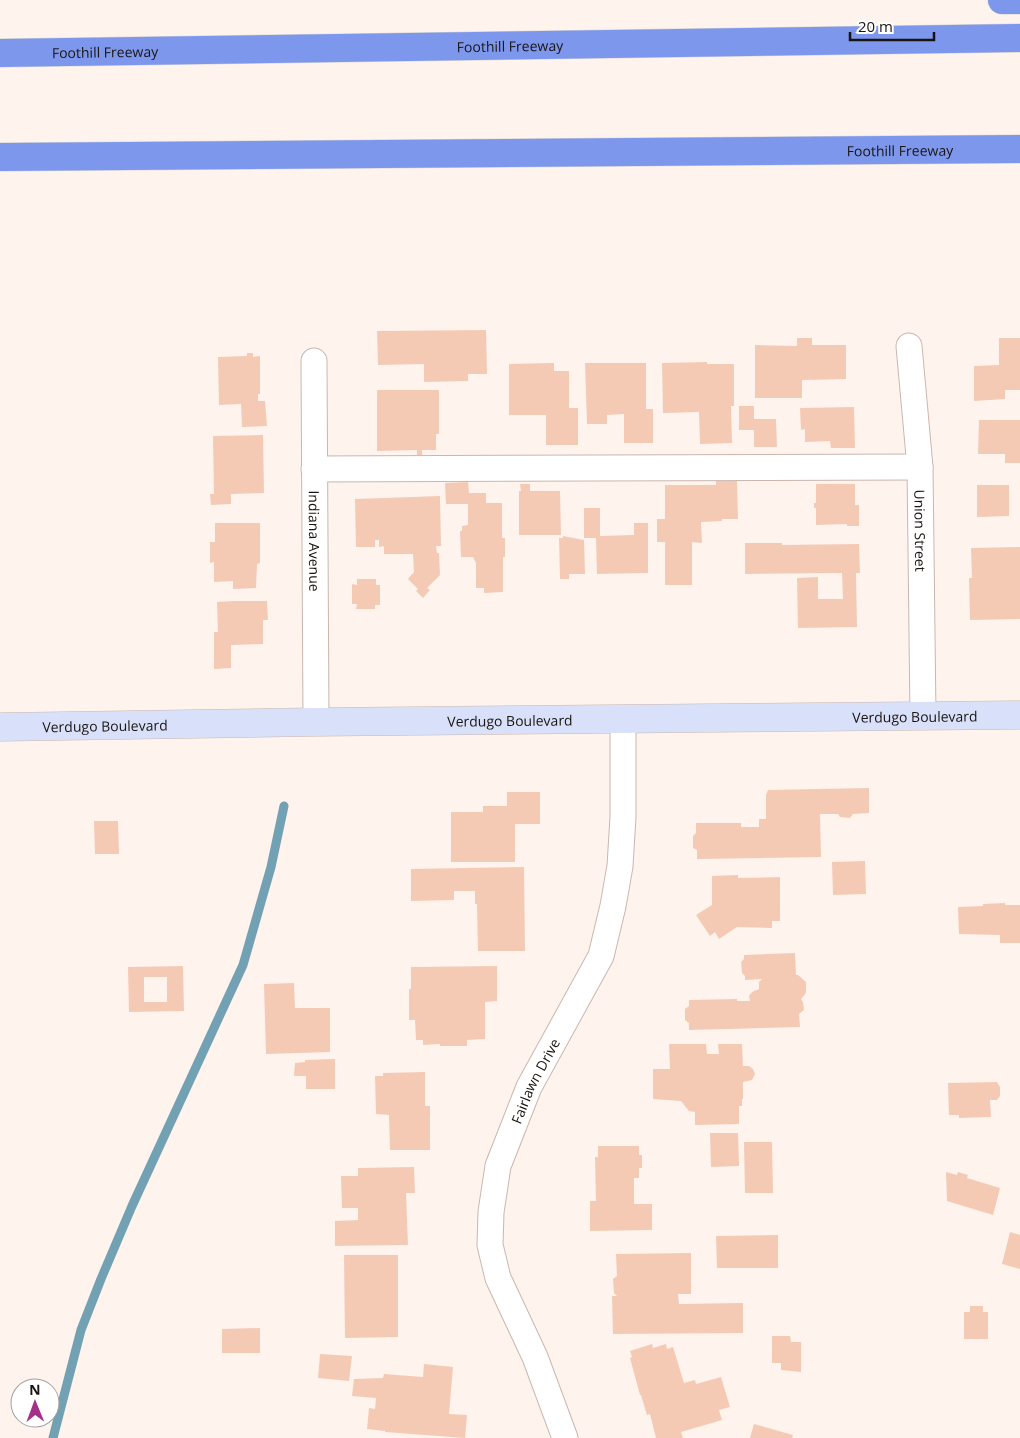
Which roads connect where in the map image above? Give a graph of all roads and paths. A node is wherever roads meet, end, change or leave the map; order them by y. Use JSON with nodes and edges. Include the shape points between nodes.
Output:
{"nodes":[{"id":1,"x":1002,"y":0,"type":"edge"},
{"id":2,"x":1020,"y":0,"type":"edge"},
{"id":3,"x":1020,"y":38,"type":"edge"},
{"id":4,"x":0,"y":53,"type":"edge"},
{"id":5,"x":1020,"y":149,"type":"edge"},
{"id":6,"x":0,"y":157,"type":"edge"},
{"id":7,"x":909,"y":346,"type":"dead end"},
{"id":8,"x":314,"y":361,"type":"dead end"},
{"id":9,"x":920,"y":467,"type":"junction"},
{"id":10,"x":314,"y":470,"type":"junction"},
{"id":11,"x":1020,"y":715,"type":"edge"},
{"id":12,"x":923,"y":716,"type":"junction"},
{"id":13,"x":623,"y":720,"type":"junction"},
{"id":14,"x":316,"y":722,"type":"junction"},
{"id":15,"x":0,"y":727,"type":"edge"},
{"id":16,"x":566,"y":1438,"type":"edge"}],
"edges":[{"from":1,"to":2,"type":"highway"},
{"from":3,"to":4,"type":"highway","name":"Foothill Freeway"},
{"from":5,"to":6,"type":"highway","name":"Foothill Freeway"},
{"from":7,"to":9,"type":"street","name":"Union Street"},
{"from":8,"to":10,"type":"street","name":"Indiana Avenue"},
{"from":9,"to":10,"type":"street"},
{"from":9,"to":12,"type":"street","name":"Union Street"},
{"from":10,"to":14,"type":"street","name":"Indiana Avenue"},
{"from":11,"to":12,"type":"main road","name":"Verdugo Boulevard"},
{"from":12,"to":13,"type":"main road","name":"Verdugo Boulevard"},
{"from":13,"to":14,"type":"main road","name":"Verdugo Boulevard"},
{"from":13,"to":16,"type":"street","name":"Fairlawn Drive","via":[[620,866],[600,956],[529,1087],[498,1166],[491,1212],[490,1245],[498,1278],[535,1357]]},
{"from":14,"to":15,"type":"main road","name":"Verdugo Boulevard"}]}
